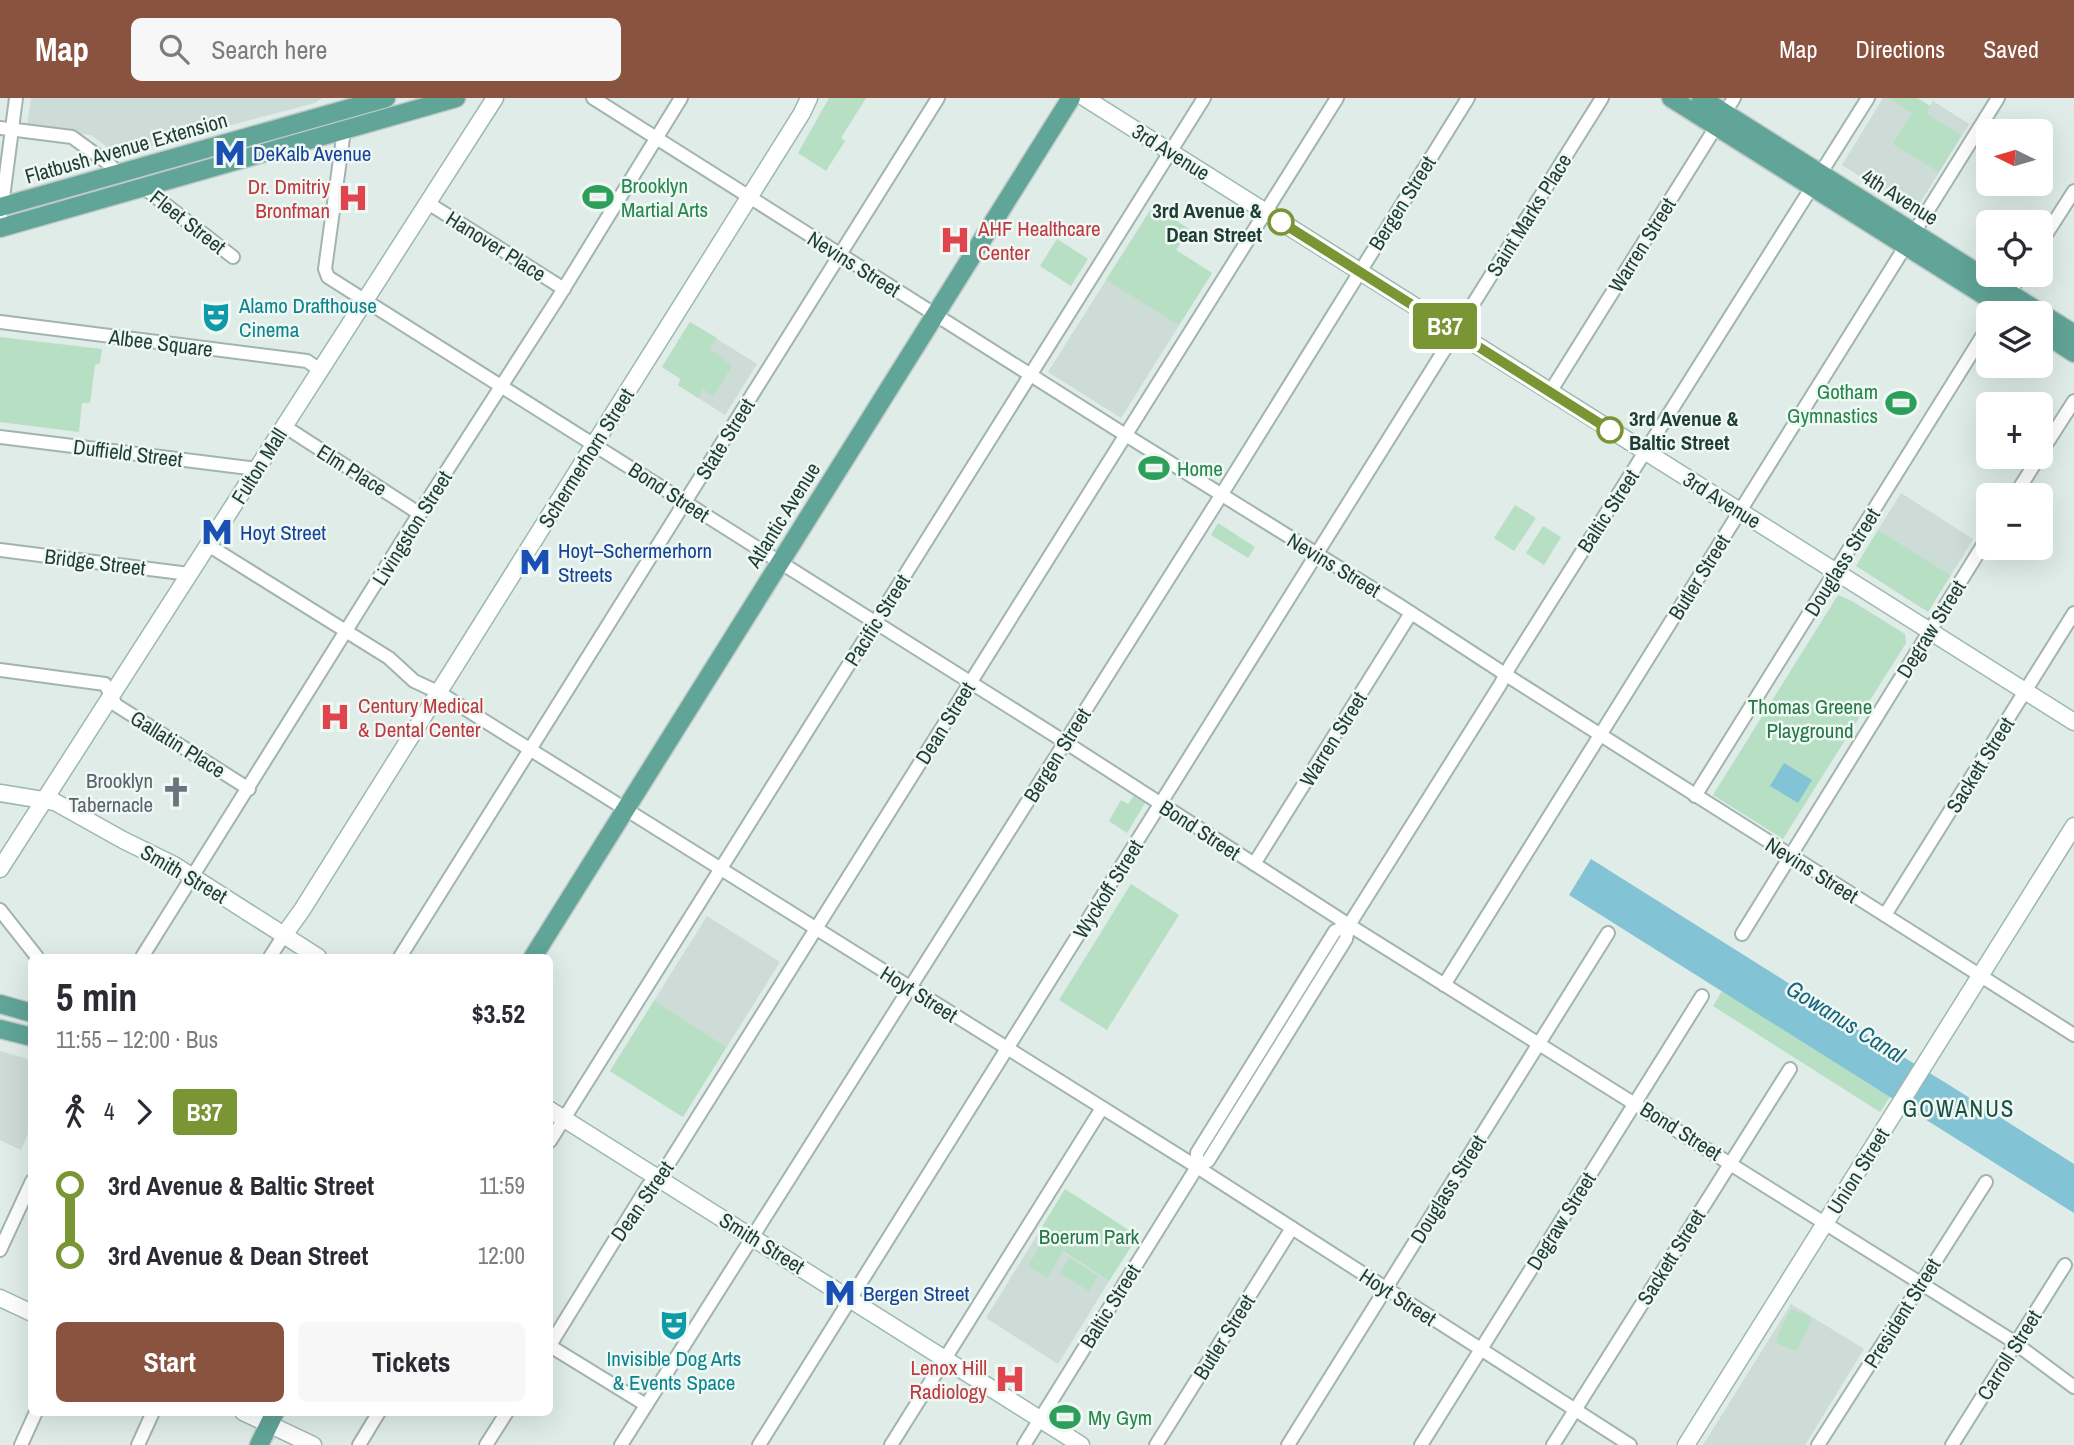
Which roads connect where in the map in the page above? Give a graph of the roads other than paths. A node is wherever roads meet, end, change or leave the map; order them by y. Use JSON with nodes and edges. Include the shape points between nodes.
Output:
{"nodes":[{"id":1,"x":16,"y":98,"type":"edge"},
{"id":2,"x":386,"y":98,"type":"edge"},
{"id":3,"x":456,"y":98,"type":"edge"},
{"id":4,"x":495,"y":98,"type":"edge"},
{"id":5,"x":593,"y":98,"type":"edge"},
{"id":6,"x":681,"y":98,"type":"edge"},
{"id":7,"x":809,"y":98,"type":"edge"},
{"id":8,"x":938,"y":98,"type":"edge"},
{"id":9,"x":1071,"y":98,"type":"edge"},
{"id":10,"x":1085,"y":98,"type":"edge"},
{"id":11,"x":1204,"y":98,"type":"edge"},
{"id":12,"x":1337,"y":98,"type":"edge"},
{"id":13,"x":1468,"y":98,"type":"edge"},
{"id":14,"x":1602,"y":98,"type":"edge"},
{"id":15,"x":1671,"y":98,"type":"edge"},
{"id":16,"x":1701,"y":98,"type":"edge"},
{"id":17,"x":1868,"y":98,"type":"edge"},
{"id":18,"x":1998,"y":98,"type":"edge"},
{"id":19,"x":347,"y":104,"type":"edge"},
{"id":20,"x":1725,"y":112,"type":"edge"},
{"id":21,"x":6,"y":129,"type":"edge"},
{"id":22,"x":344,"y":130,"type":"junction"},
{"id":23,"x":656,"y":138,"type":"junction"},
{"id":24,"x":1170,"y":152,"type":"junction"},
{"id":25,"x":118,"y":173,"type":"junction"},
{"id":26,"x":1816,"y":180,"type":"junction"},
{"id":27,"x":144,"y":187,"type":"junction"},
{"id":28,"x":2074,"y":191,"type":"edge"},
{"id":29,"x":749,"y":197,"type":"junction"},
{"id":30,"x":428,"y":203,"type":"junction"},
{"id":31,"x":0,"y":212,"type":"edge"},
{"id":32,"x":1265,"y":212,"type":"junction"},
{"id":33,"x":2053,"y":224,"type":"edge"},
{"id":34,"x":0,"y":228,"type":"edge"},
{"id":35,"x":1910,"y":240,"type":"junction"},
{"id":36,"x":840,"y":255,"type":"junction"},
{"id":37,"x":233,"y":257,"type":"dead end"},
{"id":38,"x":1360,"y":271,"type":"junction"},
{"id":39,"x":564,"y":289,"type":"junction"},
{"id":40,"x":365,"y":300,"type":"junction"},
{"id":41,"x":1996,"y":301,"type":"edge"},
{"id":42,"x":935,"y":315,"type":"junction"},
{"id":43,"x":0,"y":322,"type":"edge"},
{"id":44,"x":2053,"y":326,"type":"edge"},
{"id":45,"x":1455,"y":332,"type":"junction"},
{"id":46,"x":2074,"y":334,"type":"edge"},
{"id":47,"x":2053,"y":339,"type":"edge"},
{"id":48,"x":1976,"y":346,"type":"edge"},
{"id":49,"x":2074,"y":353,"type":"edge"},
{"id":50,"x":320,"y":370,"type":"junction"},
{"id":51,"x":1030,"y":375,"type":"junction"},
{"id":52,"x":502,"y":387,"type":"junction"},
{"id":53,"x":1550,"y":392,"type":"junction"},
{"id":54,"x":2074,"y":401,"type":"edge"},
{"id":55,"x":284,"y":426,"type":"junction"},
{"id":56,"x":2053,"y":434,"type":"edge"},
{"id":57,"x":1125,"y":435,"type":"junction"},
{"id":58,"x":0,"y":437,"type":"edge"},
{"id":59,"x":594,"y":444,"type":"junction"},
{"id":60,"x":1646,"y":452,"type":"junction"},
{"id":61,"x":257,"y":469,"type":"junction"},
{"id":62,"x":1221,"y":495,"type":"junction"},
{"id":63,"x":685,"y":502,"type":"junction"},
{"id":64,"x":1741,"y":512,"type":"junction"},
{"id":65,"x":420,"y":513,"type":"junction"},
{"id":66,"x":208,"y":545,"type":"junction"},
{"id":67,"x":0,"y":550,"type":"edge"},
{"id":68,"x":1316,"y":554,"type":"junction"},
{"id":69,"x":1976,"y":556,"type":"edge"},
{"id":70,"x":780,"y":562,"type":"junction"},
{"id":71,"x":1836,"y":572,"type":"junction"},
{"id":72,"x":189,"y":574,"type":"junction"},
{"id":73,"x":1411,"y":613,"type":"junction"},
{"id":74,"x":2074,"y":614,"type":"edge"},
{"id":75,"x":875,"y":622,"type":"junction"},
{"id":76,"x":1930,"y":631,"type":"junction"},
{"id":77,"x":346,"y":632,"type":"junction"},
{"id":78,"x":0,"y":670,"type":"edge"},
{"id":79,"x":1506,"y":674,"type":"junction"},
{"id":80,"x":970,"y":682,"type":"junction"},
{"id":81,"x":2026,"y":692,"type":"junction"},
{"id":82,"x":440,"y":693,"type":"junction"},
{"id":83,"x":111,"y":696,"type":"junction"},
{"id":84,"x":2074,"y":722,"type":"edge"},
{"id":85,"x":1601,"y":736,"type":"junction"},
{"id":86,"x":1065,"y":742,"type":"junction"},
{"id":87,"x":530,"y":750,"type":"junction"},
{"id":88,"x":249,"y":789,"type":"junction"},
{"id":89,"x":0,"y":793,"type":"edge"},
{"id":90,"x":1695,"y":796,"type":"junction"},
{"id":91,"x":44,"y":800,"type":"junction"},
{"id":92,"x":1160,"y":804,"type":"junction"},
{"id":93,"x":625,"y":810,"type":"junction"},
{"id":94,"x":2074,"y":826,"type":"edge"},
{"id":95,"x":1791,"y":856,"type":"junction"},
{"id":96,"x":1254,"y":864,"type":"junction"},
{"id":97,"x":0,"y":869,"type":"edge"},
{"id":98,"x":720,"y":870,"type":"junction"},
{"id":99,"x":194,"y":878,"type":"junction"},
{"id":100,"x":0,"y":909,"type":"edge"},
{"id":101,"x":1885,"y":915,"type":"junction"},
{"id":102,"x":1349,"y":925,"type":"junction"},
{"id":103,"x":815,"y":930,"type":"junction"},
{"id":104,"x":1608,"y":933,"type":"dead end"},
{"id":105,"x":1742,"y":934,"type":"dead end"},
{"id":106,"x":284,"y":935,"type":"junction"},
{"id":107,"x":35,"y":954,"type":"edge"},
{"id":108,"x":144,"y":954,"type":"edge"},
{"id":109,"x":272,"y":954,"type":"edge"},
{"id":110,"x":313,"y":954,"type":"edge"},
{"id":111,"x":402,"y":954,"type":"edge"},
{"id":112,"x":535,"y":954,"type":"edge"},
{"id":113,"x":1980,"y":976,"type":"junction"},
{"id":114,"x":1444,"y":985,"type":"junction"},
{"id":115,"x":910,"y":989,"type":"junction"},
{"id":116,"x":1702,"y":996,"type":"dead end"},
{"id":117,"x":0,"y":1004,"type":"edge"},
{"id":118,"x":28,"y":1012,"type":"edge"},
{"id":119,"x":0,"y":1029,"type":"edge"},
{"id":120,"x":2074,"y":1035,"type":"edge"},
{"id":121,"x":28,"y":1036,"type":"edge"},
{"id":122,"x":1539,"y":1044,"type":"junction"},
{"id":123,"x":1007,"y":1049,"type":"junction"},
{"id":124,"x":1790,"y":1069,"type":"dead end"},
{"id":125,"x":1636,"y":1103,"type":"junction"},
{"id":126,"x":1102,"y":1108,"type":"junction"},
{"id":127,"x":557,"y":1114,"type":"edge"},
{"id":128,"x":1731,"y":1163,"type":"junction"},
{"id":129,"x":1197,"y":1167,"type":"junction"},
{"id":130,"x":657,"y":1177,"type":"junction"},
{"id":131,"x":1986,"y":1182,"type":"dead end"},
{"id":132,"x":28,"y":1190,"type":"edge"},
{"id":133,"x":1826,"y":1223,"type":"junction"},
{"id":134,"x":1292,"y":1228,"type":"junction"},
{"id":135,"x":754,"y":1237,"type":"junction"},
{"id":136,"x":0,"y":1250,"type":"edge"},
{"id":137,"x":2065,"y":1265,"type":"dead end"},
{"id":138,"x":1921,"y":1282,"type":"junction"},
{"id":139,"x":1385,"y":1289,"type":"junction"},
{"id":140,"x":0,"y":1298,"type":"edge"},
{"id":141,"x":850,"y":1299,"type":"junction"},
{"id":142,"x":28,"y":1311,"type":"edge"},
{"id":143,"x":553,"y":1340,"type":"edge"},
{"id":144,"x":2016,"y":1344,"type":"junction"},
{"id":145,"x":553,"y":1347,"type":"edge"},
{"id":146,"x":1480,"y":1350,"type":"junction"},
{"id":147,"x":945,"y":1359,"type":"junction"},
{"id":148,"x":2074,"y":1387,"type":"edge"},
{"id":149,"x":646,"y":1405,"type":"junction"},
{"id":150,"x":1575,"y":1410,"type":"junction"},
{"id":151,"x":34,"y":1416,"type":"edge"},
{"id":152,"x":151,"y":1416,"type":"edge"},
{"id":153,"x":377,"y":1416,"type":"edge"},
{"id":154,"x":504,"y":1416,"type":"edge"},
{"id":155,"x":272,"y":1418,"type":"edge"},
{"id":156,"x":1040,"y":1419,"type":"junction"},
{"id":157,"x":21,"y":1445,"type":"edge"},
{"id":158,"x":138,"y":1445,"type":"edge"},
{"id":159,"x":259,"y":1445,"type":"edge"},
{"id":160,"x":313,"y":1445,"type":"edge"},
{"id":161,"x":359,"y":1445,"type":"edge"},
{"id":162,"x":486,"y":1445,"type":"edge"},
{"id":163,"x":621,"y":1445,"type":"edge"},
{"id":164,"x":759,"y":1445,"type":"edge"},
{"id":165,"x":891,"y":1445,"type":"edge"},
{"id":166,"x":1024,"y":1445,"type":"edge"},
{"id":167,"x":1081,"y":1445,"type":"edge"},
{"id":168,"x":1156,"y":1445,"type":"edge"},
{"id":169,"x":1288,"y":1445,"type":"edge"},
{"id":170,"x":1421,"y":1445,"type":"edge"},
{"id":171,"x":1553,"y":1445,"type":"edge"},
{"id":172,"x":1630,"y":1445,"type":"edge"},
{"id":173,"x":1686,"y":1445,"type":"edge"},
{"id":174,"x":1818,"y":1445,"type":"edge"},
{"id":175,"x":1952,"y":1445,"type":"edge"}],
"edges":[{"from":1,"to":21,"type":"street"},
{"from":2,"to":19,"type":"main road","name":"Flatbush Avenue Extension"},
{"from":3,"to":22,"type":"main road","name":"Flatbush Avenue Extension"},
{"from":4,"to":30,"type":"street","name":"Fulton Mall"},
{"from":5,"to":23,"type":"street","name":"Nevins Street"},
{"from":6,"to":23,"type":"street","name":"Livingston Street"},
{"from":7,"to":29,"type":"street","name":"Schermerhorn Street"},
{"from":8,"to":36,"type":"street","name":"State Street"},
{"from":9,"to":42,"type":"main road","name":"Atlantic Avenue"},
{"from":10,"to":24,"type":"street","name":"3rd Avenue"},
{"from":11,"to":24,"type":"street","name":"Pacific Street"},
{"from":12,"to":32,"type":"street","name":"Dean Street"},
{"from":13,"to":38,"type":"street","name":"Bergen Street"},
{"from":14,"to":45,"type":"street","name":"Saint Marks Place"},
{"from":15,"to":20,"type":"main road","name":"4th Avenue"},
{"from":16,"to":20,"type":"main road","name":"4th Avenue"},
{"from":17,"to":26,"type":"street","name":"Baltic Street"},
{"from":18,"to":35,"type":"street","name":"Butler Street"},
{"from":19,"to":22,"type":"street"},
{"from":19,"to":25,"type":"main road","name":"Flatbush Avenue Extension"},
{"from":20,"to":26,"type":"main road","name":"4th Avenue"},
{"from":20,"to":53,"type":"street","name":"Warren Street"},
{"from":21,"to":25,"type":"street","via":[[72,137]]},
{"from":21,"to":31,"type":"street"},
{"from":22,"to":27,"type":"main road","name":"Flatbush Avenue Extension"},
{"from":22,"to":40,"type":"street","name":"Bond Street","via":[[325,274]]},
{"from":23,"to":29,"type":"street","name":"Nevins Street"},
{"from":23,"to":39,"type":"street","name":"Livingston Street"},
{"from":24,"to":32,"type":"street","name":"3rd Avenue"},
{"from":24,"to":51,"type":"street","name":"Pacific Street"},
{"from":25,"to":31,"type":"main road","name":"Flatbush Avenue Extension"},
{"from":26,"to":35,"type":"main road","name":"4th Avenue"},
{"from":26,"to":60,"type":"street","name":"Baltic Street"},
{"from":27,"to":34,"type":"main road","name":"Flatbush Avenue Extension"},
{"from":27,"to":37,"type":"street","name":"Fleet Street"},
{"from":28,"to":33,"type":"street"},
{"from":29,"to":36,"type":"street","name":"Nevins Street"},
{"from":29,"to":59,"type":"street","name":"Schermerhorn Street"},
{"from":30,"to":39,"type":"street","name":"Hanover Place"},
{"from":30,"to":40,"type":"street","name":"Fulton Mall"},
{"from":32,"to":38,"type":"street","name":"3rd Avenue"},
{"from":32,"to":57,"type":"street","name":"Dean Street"},
{"from":35,"to":41,"type":"main road","name":"4th Avenue"},
{"from":35,"to":64,"type":"street","name":"Butler Street"},
{"from":36,"to":42,"type":"street","name":"Nevins Street"},
{"from":36,"to":63,"type":"street","name":"State Street"},
{"from":38,"to":45,"type":"street","name":"3rd Avenue"},
{"from":38,"to":62,"type":"street","name":"Bergen Street"},
{"from":39,"to":52,"type":"street","name":"Livingston Street"},
{"from":40,"to":50,"type":"street","name":"Fulton Mall"},
{"from":40,"to":52,"type":"street","name":"Bond Street"},
{"from":42,"to":51,"type":"street","name":"Nevins Street"},
{"from":42,"to":70,"type":"main road","name":"Atlantic Avenue"},
{"from":43,"to":50,"type":"street","name":"Albee Square","via":[[307,361]]},
{"from":44,"to":46,"type":"main road","name":"4th Avenue"},
{"from":45,"to":53,"type":"street","name":"3rd Avenue"},
{"from":45,"to":68,"type":"street","name":"Wyckoff Street"},
{"from":47,"to":49,"type":"main road"},
{"from":48,"to":71,"type":"street","name":"Douglass Street"},
{"from":50,"to":55,"type":"street","name":"Fulton Mall"},
{"from":51,"to":57,"type":"street","name":"Nevins Street"},
{"from":51,"to":75,"type":"street","name":"Pacific Street"},
{"from":52,"to":59,"type":"street","name":"Bond Street"},
{"from":52,"to":65,"type":"street","name":"Livingston Street"},
{"from":53,"to":60,"type":"street","name":"3rd Avenue"},
{"from":54,"to":56,"type":"street"},
{"from":55,"to":61,"type":"street","name":"Fulton Mall"},
{"from":55,"to":65,"type":"street","name":"Elm Place"},
{"from":57,"to":62,"type":"street","name":"Nevins Street"},
{"from":57,"to":80,"type":"street","name":"Dean Street"},
{"from":58,"to":61,"type":"street","name":"Duffield Street"},
{"from":59,"to":63,"type":"street","name":"Bond Street"},
{"from":59,"to":82,"type":"street","name":"Schermerhorn Street"},
{"from":60,"to":64,"type":"street","name":"3rd Avenue"},
{"from":60,"to":79,"type":"street","name":"Baltic Street"},
{"from":61,"to":66,"type":"street","name":"Fulton Mall"},
{"from":62,"to":68,"type":"street","name":"Nevins Street"},
{"from":62,"to":86,"type":"street","name":"Bergen Street"},
{"from":63,"to":70,"type":"street","name":"Bond Street"},
{"from":63,"to":87,"type":"street","name":"State Street"},
{"from":64,"to":71,"type":"street","name":"3rd Avenue"},
{"from":64,"to":85,"type":"street","name":"Butler Street"},
{"from":65,"to":77,"type":"street","name":"Livingston Street"},
{"from":66,"to":72,"type":"street","name":"Fulton Mall"},
{"from":66,"to":77,"type":"street","name":"Hoyt Street"},
{"from":67,"to":72,"type":"street","name":"Bridge Street"},
{"from":68,"to":73,"type":"street","name":"Nevins Street"},
{"from":68,"to":92,"type":"street","name":"Wyckoff Street"},
{"from":69,"to":76,"type":"street","name":"Degraw Street"},
{"from":70,"to":75,"type":"street","name":"Bond Street"},
{"from":70,"to":93,"type":"main road","name":"Atlantic Avenue"},
{"from":71,"to":76,"type":"street","name":"3rd Avenue"},
{"from":71,"to":90,"type":"street","name":"Douglass Street"},
{"from":72,"to":83,"type":"street","name":"Fulton Mall"},
{"from":73,"to":79,"type":"street","name":"Nevins Street"},
{"from":73,"to":96,"type":"street","name":"Warren Street"},
{"from":74,"to":81,"type":"street","name":"Sackett Street"},
{"from":75,"to":80,"type":"street","name":"Bond Street"},
{"from":75,"to":98,"type":"street","name":"Pacific Street"},
{"from":76,"to":81,"type":"street","name":"3rd Avenue"},
{"from":76,"to":95,"type":"street","name":"Degraw Street"},
{"from":77,"to":82,"type":"street","name":"Hoyt Street","via":[[389,658],[414,681]]},
{"from":77,"to":88,"type":"street","name":"Livingston Street"},
{"from":78,"to":83,"type":"street","name":"Gallatin Place","via":[[105,684]]},
{"from":79,"to":85,"type":"street","name":"Nevins Street"},
{"from":79,"to":102,"type":"street","name":"Baltic Street"},
{"from":80,"to":86,"type":"street","name":"Bond Street"},
{"from":80,"to":103,"type":"street","name":"Dean Street"},
{"from":81,"to":84,"type":"street","name":"3rd Avenue"},
{"from":81,"to":101,"type":"street","name":"Sackett Street"},
{"from":82,"to":87,"type":"street","name":"Hoyt Street"},
{"from":82,"to":106,"type":"street","name":"Schermerhorn Street"},
{"from":83,"to":88,"type":"street","name":"Gallatin Place","via":[[116,705]]},
{"from":83,"to":91,"type":"street","name":"Fulton Mall"},
{"from":85,"to":90,"type":"street","name":"Nevins Street"},
{"from":85,"to":114,"type":"street","name":"Butler Street"},
{"from":86,"to":92,"type":"street","name":"Bond Street"},
{"from":86,"to":115,"type":"street","name":"Bergen Street"},
{"from":87,"to":93,"type":"street","name":"Hoyt Street"},
{"from":87,"to":111,"type":"street","name":"State Street"},
{"from":88,"to":99,"type":"street","name":"Livingston Street"},
{"from":89,"to":91,"type":"street","name":"Smith Street"},
{"from":90,"to":95,"type":"street","name":"Nevins Street"},
{"from":91,"to":97,"type":"street","name":"Fulton Mall"},
{"from":91,"to":99,"type":"street","name":"Smith Street"},
{"from":92,"to":96,"type":"street","name":"Bond Street"},
{"from":92,"to":123,"type":"street","name":"Wyckoff Street"},
{"from":93,"to":98,"type":"street","name":"Hoyt Street"},
{"from":93,"to":112,"type":"main road","name":"Atlantic Avenue"},
{"from":94,"to":113,"type":"street","name":"Union Street"},
{"from":95,"to":101,"type":"street","name":"Nevins Street"},
{"from":95,"to":105,"type":"street","name":"Degraw Street"},
{"from":96,"to":102,"type":"street","name":"Bond Street"},
{"from":98,"to":103,"type":"street","name":"Hoyt Street"},
{"from":98,"to":127,"type":"street","name":"Pacific Street"},
{"from":99,"to":106,"type":"street","name":"Smith Street"},
{"from":99,"to":108,"type":"street","name":"Livingston Street"},
{"from":100,"to":107,"type":"street"},
{"from":101,"to":113,"type":"street","name":"Nevins Street"},
{"from":102,"to":114,"type":"street","name":"Bond Street"},
{"from":102,"to":129,"type":"street","name":"Baltic Street","via":[[1346,939],[1208,1161]]},
{"from":103,"to":115,"type":"street","name":"Hoyt Street"},
{"from":103,"to":130,"type":"street","name":"Dean Street"},
{"from":104,"to":122,"type":"street","name":"Douglass Street"},
{"from":106,"to":109,"type":"street","name":"Schermerhorn Street"},
{"from":106,"to":110,"type":"street","name":"Smith Street"},
{"from":113,"to":120,"type":"street","name":"Nevins Street"},
{"from":113,"to":133,"type":"street","name":"Union Street"},
{"from":114,"to":122,"type":"street","name":"Bond Street"},
{"from":115,"to":123,"type":"street","name":"Hoyt Street"},
{"from":115,"to":135,"type":"street","name":"Bergen Street"},
{"from":116,"to":125,"type":"street","name":"Degraw Street"},
{"from":117,"to":118,"type":"main road"},
{"from":119,"to":121,"type":"main road"},
{"from":122,"to":125,"type":"street","name":"Bond Street"},
{"from":122,"to":139,"type":"street","name":"Douglass Street"},
{"from":123,"to":126,"type":"street","name":"Hoyt Street"},
{"from":123,"to":141,"type":"street","name":"Wyckoff Street"},
{"from":124,"to":128,"type":"street","name":"Sackett Street"},
{"from":125,"to":128,"type":"street","name":"Bond Street"},
{"from":125,"to":146,"type":"street","name":"Degraw Street"},
{"from":126,"to":129,"type":"street","name":"Hoyt Street"},
{"from":126,"to":147,"type":"street"},
{"from":127,"to":130,"type":"street","name":"Smith Street"},
{"from":128,"to":133,"type":"street","name":"Bond Street"},
{"from":128,"to":150,"type":"street","name":"Sackett Street"},
{"from":129,"to":134,"type":"street","name":"Hoyt Street"},
{"from":129,"to":156,"type":"street","name":"Baltic Street"},
{"from":130,"to":135,"type":"street","name":"Smith Street"},
{"from":130,"to":143,"type":"street","name":"Dean Street"},
{"from":131,"to":138,"type":"street","name":"President Street"},
{"from":132,"to":136,"type":"street"},
{"from":133,"to":138,"type":"street","name":"Bond Street"},
{"from":133,"to":173,"type":"street","name":"Union Street"},
{"from":134,"to":139,"type":"street","name":"Hoyt Street"},
{"from":134,"to":168,"type":"street","name":"Butler Street"},
{"from":135,"to":141,"type":"street","name":"Smith Street"},
{"from":135,"to":149,"type":"street","name":"Bergen Street"},
{"from":137,"to":144,"type":"street","name":"Carroll Street"},
{"from":138,"to":144,"type":"street","name":"Bond Street"},
{"from":138,"to":174,"type":"street","name":"President Street"},
{"from":139,"to":146,"type":"street","name":"Hoyt Street"},
{"from":139,"to":169,"type":"street","name":"Douglass Street"},
{"from":140,"to":142,"type":"street"},
{"from":141,"to":147,"type":"street","name":"Smith Street"},
{"from":141,"to":164,"type":"street","name":"Wyckoff Street"},
{"from":144,"to":148,"type":"street","name":"Bond Street"},
{"from":144,"to":175,"type":"street","name":"Carroll Street"},
{"from":145,"to":149,"type":"street"},
{"from":146,"to":150,"type":"street","name":"Hoyt Street"},
{"from":146,"to":170,"type":"street","name":"Degraw Street"},
{"from":147,"to":156,"type":"street","name":"Smith Street"},
{"from":147,"to":165,"type":"street"},
{"from":149,"to":163,"type":"street","name":"Bergen Street"},
{"from":150,"to":171,"type":"street","name":"Sackett Street"},
{"from":150,"to":172,"type":"street","name":"Hoyt Street"},
{"from":151,"to":157,"type":"street"},
{"from":152,"to":158,"type":"street"},
{"from":153,"to":161,"type":"street"},
{"from":154,"to":162,"type":"street"},
{"from":155,"to":159,"type":"main road"},
{"from":155,"to":160,"type":"street"},
{"from":156,"to":166,"type":"street","name":"Baltic Street"},
{"from":156,"to":167,"type":"street","name":"Smith Street"}]}
